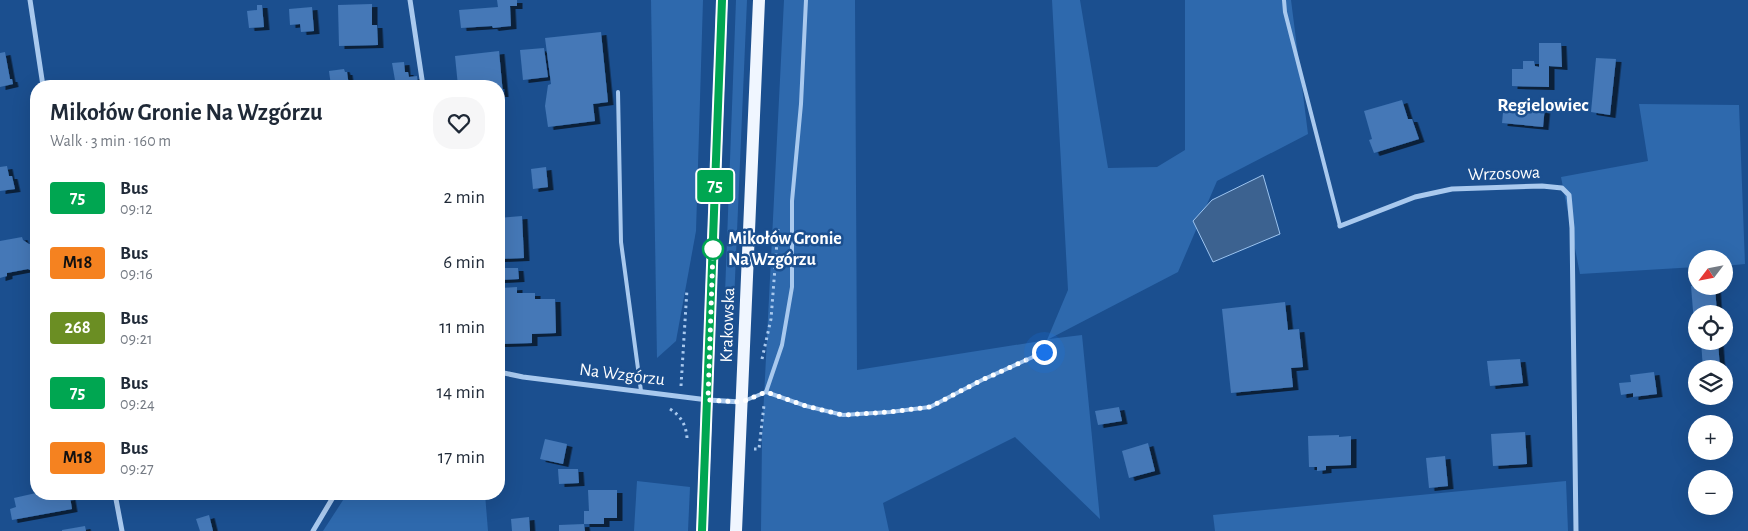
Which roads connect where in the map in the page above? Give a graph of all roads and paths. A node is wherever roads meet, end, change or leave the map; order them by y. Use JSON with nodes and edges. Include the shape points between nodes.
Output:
{"nodes":[{"id":1,"x":30,"y":0,"type":"edge"},
{"id":2,"x":410,"y":0,"type":"edge"},
{"id":3,"x":722,"y":0,"type":"edge"},
{"id":4,"x":758,"y":0,"type":"edge"},
{"id":5,"x":806,"y":0,"type":"edge"},
{"id":6,"x":1284,"y":0,"type":"edge"},
{"id":7,"x":42,"y":80,"type":"edge"},
{"id":8,"x":422,"y":80,"type":"edge"},
{"id":9,"x":618,"y":92,"type":"dead end"},
{"id":10,"x":778,"y":224,"type":"dead end"},
{"id":11,"x":1340,"y":226,"type":"joint"},
{"id":12,"x":687,"y":290,"type":"dead end"},
{"id":13,"x":1044,"y":352,"type":"dead end"},
{"id":14,"x":762,"y":362,"type":"dead end"},
{"id":15,"x":505,"y":373,"type":"edge"},
{"id":16,"x":641,"y":392,"type":"junction"},
{"id":17,"x":766,"y":392,"type":"junction"},
{"id":18,"x":681,"y":396,"type":"junction"},
{"id":19,"x":708,"y":400,"type":"junction"},
{"id":20,"x":742,"y":402,"type":"junction"},
{"id":21,"x":116,"y":500,"type":"edge"},
{"id":22,"x":332,"y":500,"type":"edge"},
{"id":23,"x":122,"y":531,"type":"edge"},
{"id":24,"x":314,"y":531,"type":"edge"},
{"id":25,"x":702,"y":531,"type":"edge"},
{"id":26,"x":736,"y":531,"type":"edge"},
{"id":27,"x":1576,"y":531,"type":"edge"}],
"edges":[{"from":1,"to":7,"type":"street"},
{"from":2,"to":8,"type":"street"},
{"from":3,"to":19,"type":"main road","name":"Krakowska"},
{"from":4,"to":20,"type":"main road","name":"Krakowska"},
{"from":5,"to":17,"type":"lane","via":[[792,201],[792,287],[782,345]]},
{"from":6,"to":11,"type":"lane","name":"Wrzosowa"},
{"from":9,"to":16,"type":"lane","via":[[621,242]]},
{"from":10,"to":14,"type":"path","via":[[771,320]]},
{"from":11,"to":27,"type":"street","name":"Wrzosowa","via":[[1415,197],[1452,189],[1542,186],[1562,188],[1569,195]]},
{"from":12,"to":18,"type":"path"},
{"from":13,"to":17,"type":"lane","via":[[930,407],[843,415]]},
{"from":15,"to":16,"type":"street","name":"Na Wzgórzu"},
{"from":16,"to":18,"type":"street","name":"Na Wzgórzu"},
{"from":17,"to":20,"type":"lane"},
{"from":18,"to":19,"type":"street","name":"Na Wzgórzu"},
{"from":19,"to":20,"type":"street","name":"Na Wzgórzu"},
{"from":19,"to":25,"type":"main road","name":"Krakowska"},
{"from":20,"to":26,"type":"main road","name":"Krakowska"},
{"from":21,"to":23,"type":"street"},
{"from":22,"to":24,"type":"street"}]}
